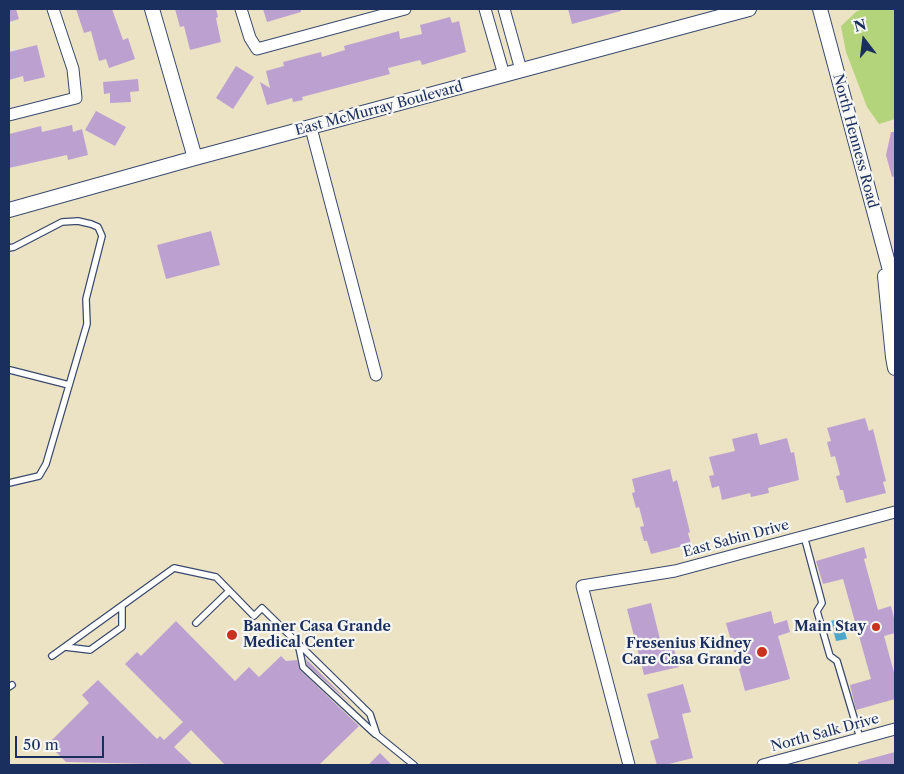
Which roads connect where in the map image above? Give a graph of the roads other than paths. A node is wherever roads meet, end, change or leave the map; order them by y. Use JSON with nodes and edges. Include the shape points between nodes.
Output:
{"nodes":[{"id":1,"x":53,"y":9,"type":"edge"},
{"id":2,"x":152,"y":9,"type":"edge"},
{"id":3,"x":241,"y":9,"type":"edge"},
{"id":4,"x":405,"y":9,"type":"edge"},
{"id":5,"x":485,"y":9,"type":"edge"},
{"id":6,"x":504,"y":9,"type":"edge"},
{"id":7,"x":749,"y":9,"type":"edge"},
{"id":8,"x":820,"y":9,"type":"edge"},
{"id":9,"x":521,"y":70,"type":"junction"},
{"id":10,"x":504,"y":75,"type":"junction"},
{"id":11,"x":9,"y":116,"type":"edge"},
{"id":12,"x":311,"y":128,"type":"junction"},
{"id":13,"x":195,"y":158,"type":"junction"},
{"id":14,"x":9,"y":210,"type":"edge"},
{"id":15,"x":882,"y":245,"type":"junction"},
{"id":16,"x":9,"y":248,"type":"edge"},
{"id":17,"x":895,"y":290,"type":"edge"},
{"id":18,"x":895,"y":368,"type":"edge"},
{"id":19,"x":10,"y":370,"type":"edge"},
{"id":20,"x":376,"y":375,"type":"dead end"},
{"id":21,"x":69,"y":385,"type":"junction"},
{"id":22,"x":9,"y":482,"type":"edge"},
{"id":23,"x":895,"y":512,"type":"edge"},
{"id":24,"x":804,"y":536,"type":"junction"},
{"id":25,"x":230,"y":591,"type":"junction"},
{"id":26,"x":122,"y":606,"type":"junction"},
{"id":27,"x":196,"y":623,"type":"dead end"},
{"id":28,"x":298,"y":643,"type":"junction"},
{"id":29,"x":65,"y":647,"type":"junction"},
{"id":30,"x":52,"y":656,"type":"dead end"},
{"id":31,"x":895,"y":729,"type":"edge"},
{"id":32,"x":377,"y":735,"type":"junction"},
{"id":33,"x":860,"y":738,"type":"junction"},
{"id":34,"x":414,"y":765,"type":"edge"},
{"id":35,"x":629,"y":765,"type":"edge"},
{"id":36,"x":763,"y":765,"type":"edge"}],
"edges":[{"from":1,"to":11,"type":"street","via":[[73,68],[76,98]]},
{"from":2,"to":13,"type":"street"},
{"from":3,"to":4,"type":"street","via":[[257,49]]},
{"from":5,"to":10,"type":"street"},
{"from":6,"to":9,"type":"street"},
{"from":7,"to":9,"type":"street","name":"East McMurray Boulevard"},
{"from":8,"to":15,"type":"street","name":"North Henness Road"},
{"from":9,"to":10,"type":"street","name":"East McMurray Boulevard"},
{"from":10,"to":12,"type":"street","name":"East McMurray Boulevard"},
{"from":12,"to":13,"type":"street","name":"East McMurray Boulevard"},
{"from":12,"to":20,"type":"street"},
{"from":13,"to":14,"type":"street","name":"East McMurray Boulevard"},
{"from":15,"to":17,"type":"street","name":"North Henness Road"},
{"from":15,"to":18,"type":"street","name":"North Henness Road"},
{"from":16,"to":21,"type":"lane","via":[[62,222],[78,220],[91,224],[98,227],[102,236],[86,299],[87,324]]},
{"from":19,"to":21,"type":"lane"},
{"from":21,"to":22,"type":"lane","via":[[46,464],[39,476]]},
{"from":23,"to":24,"type":"street","name":"East Sabin Drive"},
{"from":24,"to":33,"type":"lane","via":[[822,603],[818,611],[830,656],[837,661]]},
{"from":24,"to":35,"type":"street","name":"East Sabin Drive","via":[[676,571],[582,586]]},
{"from":25,"to":26,"type":"lane","via":[[216,577],[174,568]]},
{"from":25,"to":27,"type":"lane"},
{"from":25,"to":28,"type":"lane","via":[[254,616],[262,608]]},
{"from":26,"to":29,"type":"lane"},
{"from":26,"to":29,"type":"lane","via":[[122,627],[90,650]]},
{"from":28,"to":32,"type":"lane","via":[[370,714]]},
{"from":28,"to":32,"type":"lane","via":[[303,667]]},
{"from":29,"to":30,"type":"lane"},
{"from":31,"to":33,"type":"street","name":"North Salk Drive"},
{"from":32,"to":34,"type":"lane"},
{"from":33,"to":36,"type":"street","name":"North Salk Drive"}]}
